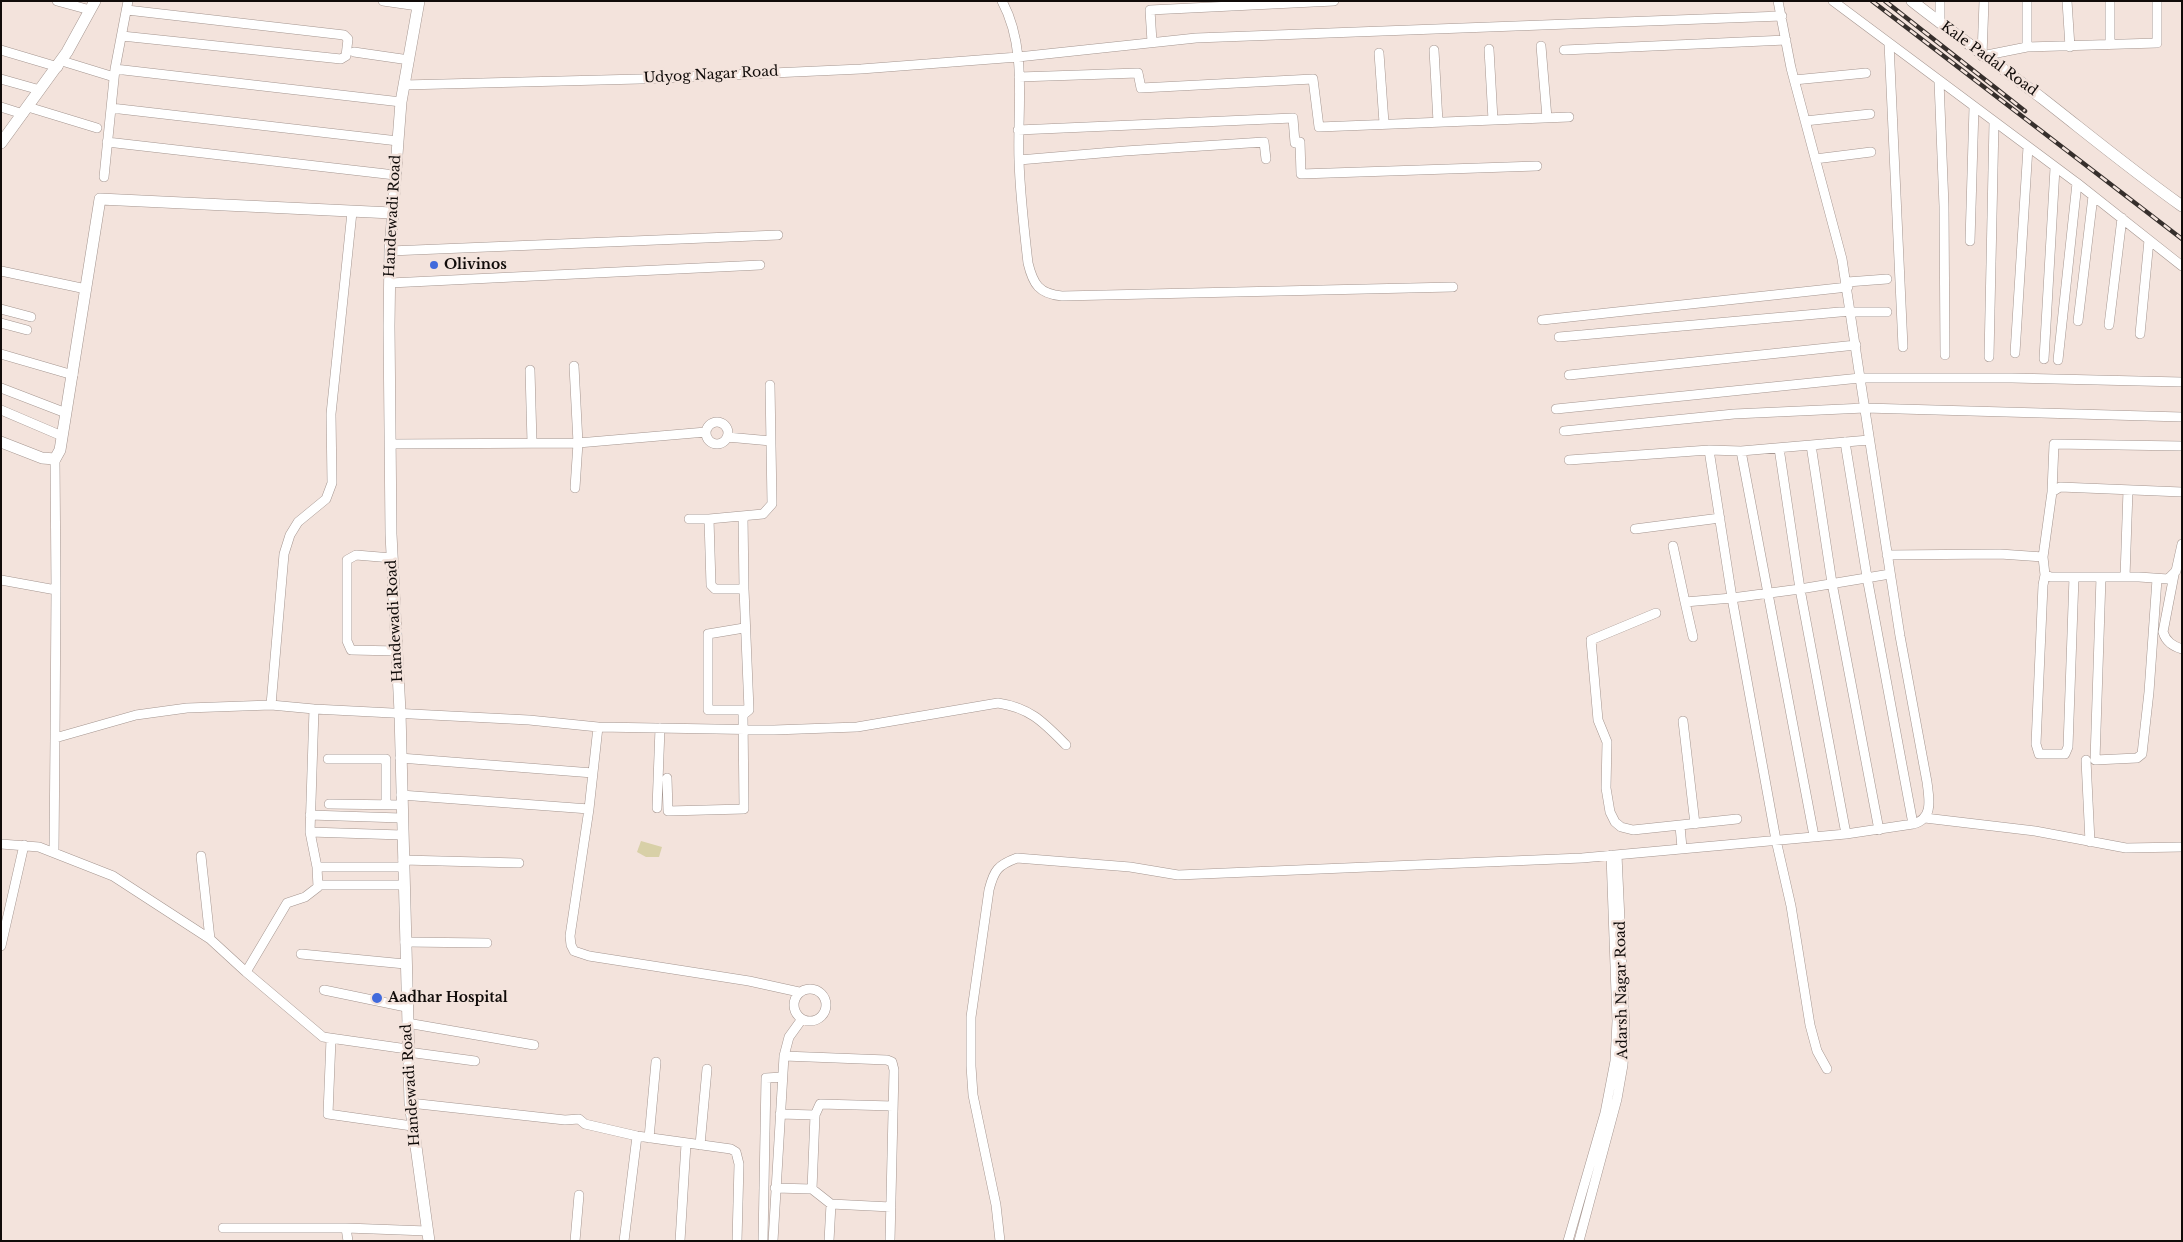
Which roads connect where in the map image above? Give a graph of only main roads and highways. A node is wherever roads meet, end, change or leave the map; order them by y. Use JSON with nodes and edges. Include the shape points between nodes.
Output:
{"nodes":[{"id":1,"x":1912,"y":1,"type":"edge"},
{"id":2,"x":419,"y":3,"type":"edge"},
{"id":3,"x":92,"y":6,"type":"edge"},
{"id":4,"x":3,"y":137,"type":"edge"},
{"id":5,"x":2182,"y":206,"type":"edge"},
{"id":6,"x":392,"y":214,"type":"junction"},
{"id":7,"x":1,"y":442,"type":"edge"},
{"id":8,"x":428,"y":1236,"type":"edge"}],
"edges":[{"from":1,"to":5,"type":"main road","name":"Kale Padal Road"},
{"from":2,"to":6,"type":"main road","name":"Handewadi Road","via":[[401,102]]},
{"from":3,"to":4,"type":"main road","via":[[60,64]]},
{"from":6,"to":7,"type":"main road","via":[[100,199],[60,450],[55,459],[42,458]]},
{"from":6,"to":8,"type":"main road","name":"Handewadi Road","via":[[392,558],[400,712],[407,1051],[412,1126]]}]}
